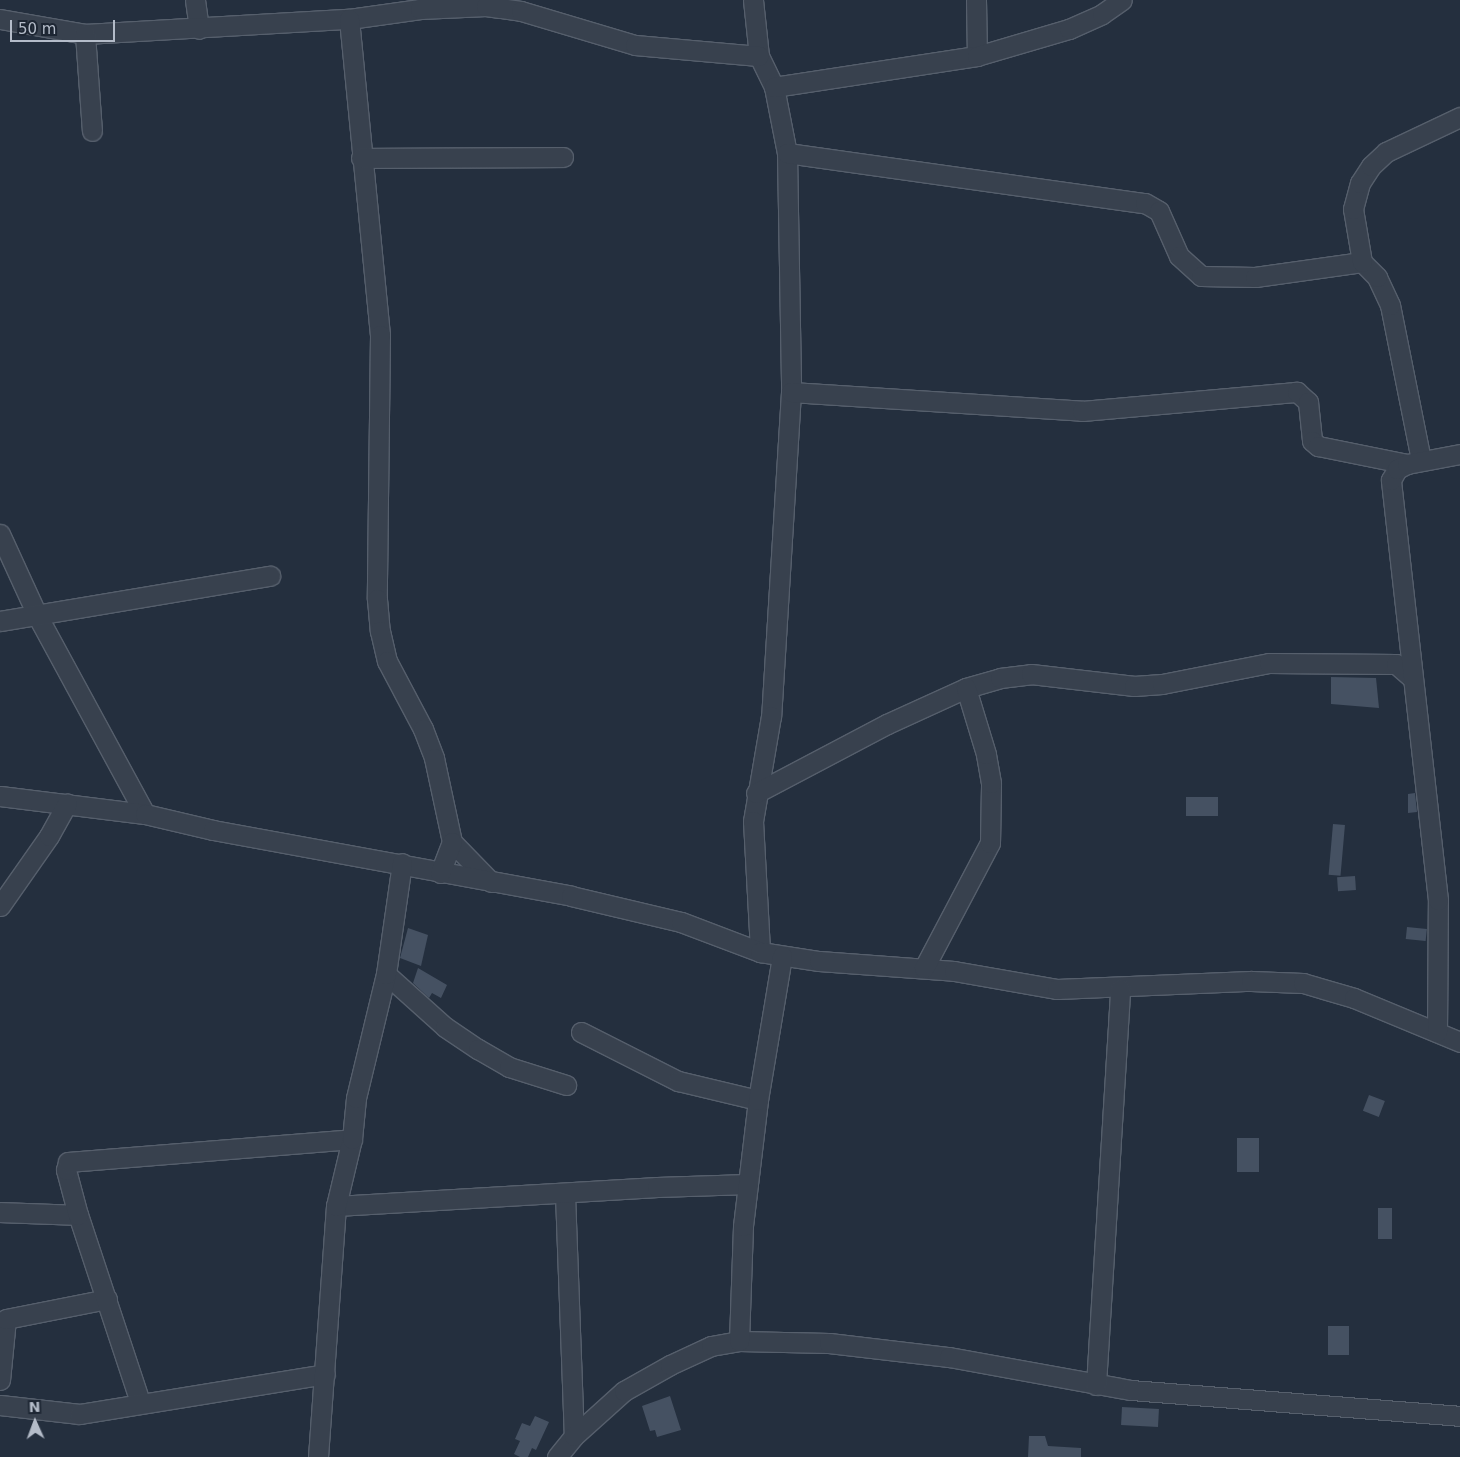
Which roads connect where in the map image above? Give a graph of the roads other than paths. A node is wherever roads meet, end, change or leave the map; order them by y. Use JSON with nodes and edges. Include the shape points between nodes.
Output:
{"nodes":[{"id":1,"x":195,"y":0,"type":"edge"},
{"id":2,"x":753,"y":0,"type":"edge"},
{"id":3,"x":976,"y":0,"type":"edge"},
{"id":4,"x":1122,"y":0,"type":"edge"},
{"id":5,"x":0,"y":19,"type":"edge"},
{"id":6,"x":349,"y":19,"type":"junction"},
{"id":7,"x":199,"y":29,"type":"junction"},
{"id":8,"x":85,"y":34,"type":"junction"},
{"id":9,"x":759,"y":56,"type":"junction"},
{"id":10,"x":977,"y":56,"type":"junction"},
{"id":11,"x":774,"y":87,"type":"junction"},
{"id":12,"x":1460,"y":117,"type":"edge"},
{"id":13,"x":92,"y":131,"type":"dead end"},
{"id":14,"x":787,"y":153,"type":"junction"},
{"id":15,"x":563,"y":156,"type":"dead end"},
{"id":16,"x":361,"y":158,"type":"junction"},
{"id":17,"x":1362,"y":262,"type":"junction"},
{"id":18,"x":792,"y":392,"type":"junction"},
{"id":19,"x":1460,"y":454,"type":"edge"},
{"id":20,"x":1414,"y":462,"type":"junction"},
{"id":21,"x":0,"y":534,"type":"edge"},
{"id":22,"x":270,"y":576,"type":"dead end"},
{"id":23,"x":38,"y":616,"type":"junction"},
{"id":24,"x":0,"y":621,"type":"edge"},
{"id":25,"x":1409,"y":648,"type":"junction"},
{"id":26,"x":1396,"y":664,"type":"junction"},
{"id":27,"x":1412,"y":678,"type":"junction"},
{"id":28,"x":966,"y":688,"type":"junction"},
{"id":29,"x":756,"y":793,"type":"junction"},
{"id":30,"x":0,"y":796,"type":"edge"},
{"id":31,"x":67,"y":804,"type":"junction"},
{"id":32,"x":145,"y":814,"type":"junction"},
{"id":33,"x":452,"y":842,"type":"junction"},
{"id":34,"x":402,"y":863,"type":"junction"},
{"id":35,"x":440,"y":873,"type":"junction"},
{"id":36,"x":491,"y":882,"type":"junction"},
{"id":37,"x":0,"y":906,"type":"edge"},
{"id":38,"x":760,"y":952,"type":"junction"},
{"id":39,"x":782,"y":956,"type":"junction"},
{"id":40,"x":924,"y":968,"type":"junction"},
{"id":41,"x":386,"y":974,"type":"junction"},
{"id":42,"x":1120,"y":989,"type":"junction"},
{"id":43,"x":581,"y":1032,"type":"dead end"},
{"id":44,"x":1438,"y":1032,"type":"junction"},
{"id":45,"x":1460,"y":1042,"type":"edge"},
{"id":46,"x":566,"y":1085,"type":"dead end"},
{"id":47,"x":758,"y":1100,"type":"junction"},
{"id":48,"x":352,"y":1139,"type":"junction"},
{"id":49,"x":748,"y":1184,"type":"junction"},
{"id":50,"x":565,"y":1194,"type":"junction"},
{"id":51,"x":336,"y":1206,"type":"junction"},
{"id":52,"x":0,"y":1212,"type":"edge"},
{"id":53,"x":78,"y":1215,"type":"junction"},
{"id":54,"x":107,"y":1298,"type":"junction"},
{"id":55,"x":739,"y":1341,"type":"junction"},
{"id":56,"x":325,"y":1374,"type":"junction"},
{"id":57,"x":0,"y":1380,"type":"edge"},
{"id":58,"x":1096,"y":1385,"type":"junction"},
{"id":59,"x":140,"y":1402,"type":"junction"},
{"id":60,"x":0,"y":1405,"type":"edge"},
{"id":61,"x":1460,"y":1416,"type":"edge"},
{"id":62,"x":574,"y":1436,"type":"junction"},
{"id":63,"x":318,"y":1457,"type":"edge"},
{"id":64,"x":557,"y":1457,"type":"edge"}],
"edges":[{"from":1,"to":7,"type":"street"},
{"from":2,"to":9,"type":"street"},
{"from":3,"to":10,"type":"street"},
{"from":4,"to":10,"type":"street","via":[[1102,14],[1069,29]]},
{"from":5,"to":8,"type":"street"},
{"from":6,"to":7,"type":"street","via":[[247,23]]},
{"from":6,"to":9,"type":"street","via":[[420,9],[486,6],[521,11],[635,45]]},
{"from":6,"to":16,"type":"street"},
{"from":7,"to":8,"type":"street"},
{"from":8,"to":13,"type":"street"},
{"from":9,"to":11,"type":"street"},
{"from":10,"to":11,"type":"street"},
{"from":11,"to":14,"type":"street"},
{"from":12,"to":17,"type":"street","via":[[1386,152],[1360,182],[1354,209]]},
{"from":14,"to":17,"type":"street","via":[[1146,203],[1159,211],[1179,256],[1200,276],[1255,277]]},
{"from":14,"to":18,"type":"street"},
{"from":15,"to":16,"type":"street"},
{"from":16,"to":33,"type":"street","via":[[380,334],[377,599],[380,631],[387,660],[423,729],[434,758]]},
{"from":17,"to":20,"type":"street","via":[[1378,277],[1390,305]]},
{"from":18,"to":20,"type":"street","via":[[1082,411],[1297,392],[1308,402],[1312,441],[1318,446]]},
{"from":18,"to":29,"type":"street","via":[[772,716]]},
{"from":19,"to":20,"type":"street"},
{"from":20,"to":25,"type":"street","via":[[1397,469],[1391,480]]},
{"from":21,"to":23,"type":"street"},
{"from":22,"to":23,"type":"street"},
{"from":23,"to":24,"type":"street","via":[[25,615]]},
{"from":23,"to":32,"type":"street"},
{"from":25,"to":26,"type":"street"},
{"from":25,"to":27,"type":"street"},
{"from":26,"to":27,"type":"street"},
{"from":26,"to":28,"type":"street","via":[[1270,663],[1162,684],[1134,686],[1031,674],[1000,678]]},
{"from":27,"to":44,"type":"street","via":[[1427,784],[1438,900]]},
{"from":28,"to":29,"type":"street","via":[[888,724]]},
{"from":28,"to":40,"type":"street","via":[[986,754],[991,783],[990,843]]},
{"from":29,"to":38,"type":"street","via":[[753,821]]},
{"from":30,"to":31,"type":"street"},
{"from":31,"to":32,"type":"street"},
{"from":31,"to":37,"type":"street","via":[[49,836]]},
{"from":32,"to":34,"type":"street","via":[[213,830]]},
{"from":33,"to":35,"type":"street"},
{"from":33,"to":36,"type":"street"},
{"from":34,"to":35,"type":"street"},
{"from":34,"to":41,"type":"street"},
{"from":35,"to":36,"type":"street"},
{"from":36,"to":38,"type":"street","via":[[571,896],[681,922]]},
{"from":38,"to":39,"type":"street"},
{"from":39,"to":40,"type":"street"},
{"from":39,"to":47,"type":"street"},
{"from":40,"to":42,"type":"street","via":[[1056,989]]},
{"from":41,"to":46,"type":"street","via":[[445,1027],[478,1049],[510,1068]]},
{"from":41,"to":48,"type":"street","via":[[356,1098]]},
{"from":42,"to":44,"type":"street","via":[[1251,981],[1303,983],[1354,998]]},
{"from":42,"to":58,"type":"street"},
{"from":43,"to":47,"type":"street","via":[[669,1078]]},
{"from":44,"to":45,"type":"street"},
{"from":47,"to":49,"type":"street"},
{"from":48,"to":51,"type":"street"},
{"from":48,"to":53,"type":"street","via":[[68,1162],[66,1170]]},
{"from":49,"to":50,"type":"street"},
{"from":49,"to":55,"type":"street","via":[[738,1301]]},
{"from":50,"to":51,"type":"street"},
{"from":50,"to":62,"type":"street"},
{"from":51,"to":56,"type":"street"},
{"from":52,"to":53,"type":"street"},
{"from":53,"to":54,"type":"street"},
{"from":54,"to":57,"type":"street","via":[[6,1319]]},
{"from":54,"to":59,"type":"street"},
{"from":55,"to":58,"type":"street","via":[[829,1343],[949,1357]]},
{"from":55,"to":62,"type":"street","via":[[711,1346],[662,1369],[624,1391]]},
{"from":56,"to":59,"type":"street"},
{"from":56,"to":63,"type":"street"},
{"from":58,"to":61,"type":"street","via":[[1180,1395]]},
{"from":59,"to":60,"type":"street","via":[[79,1414]]},
{"from":62,"to":64,"type":"street"}]}
